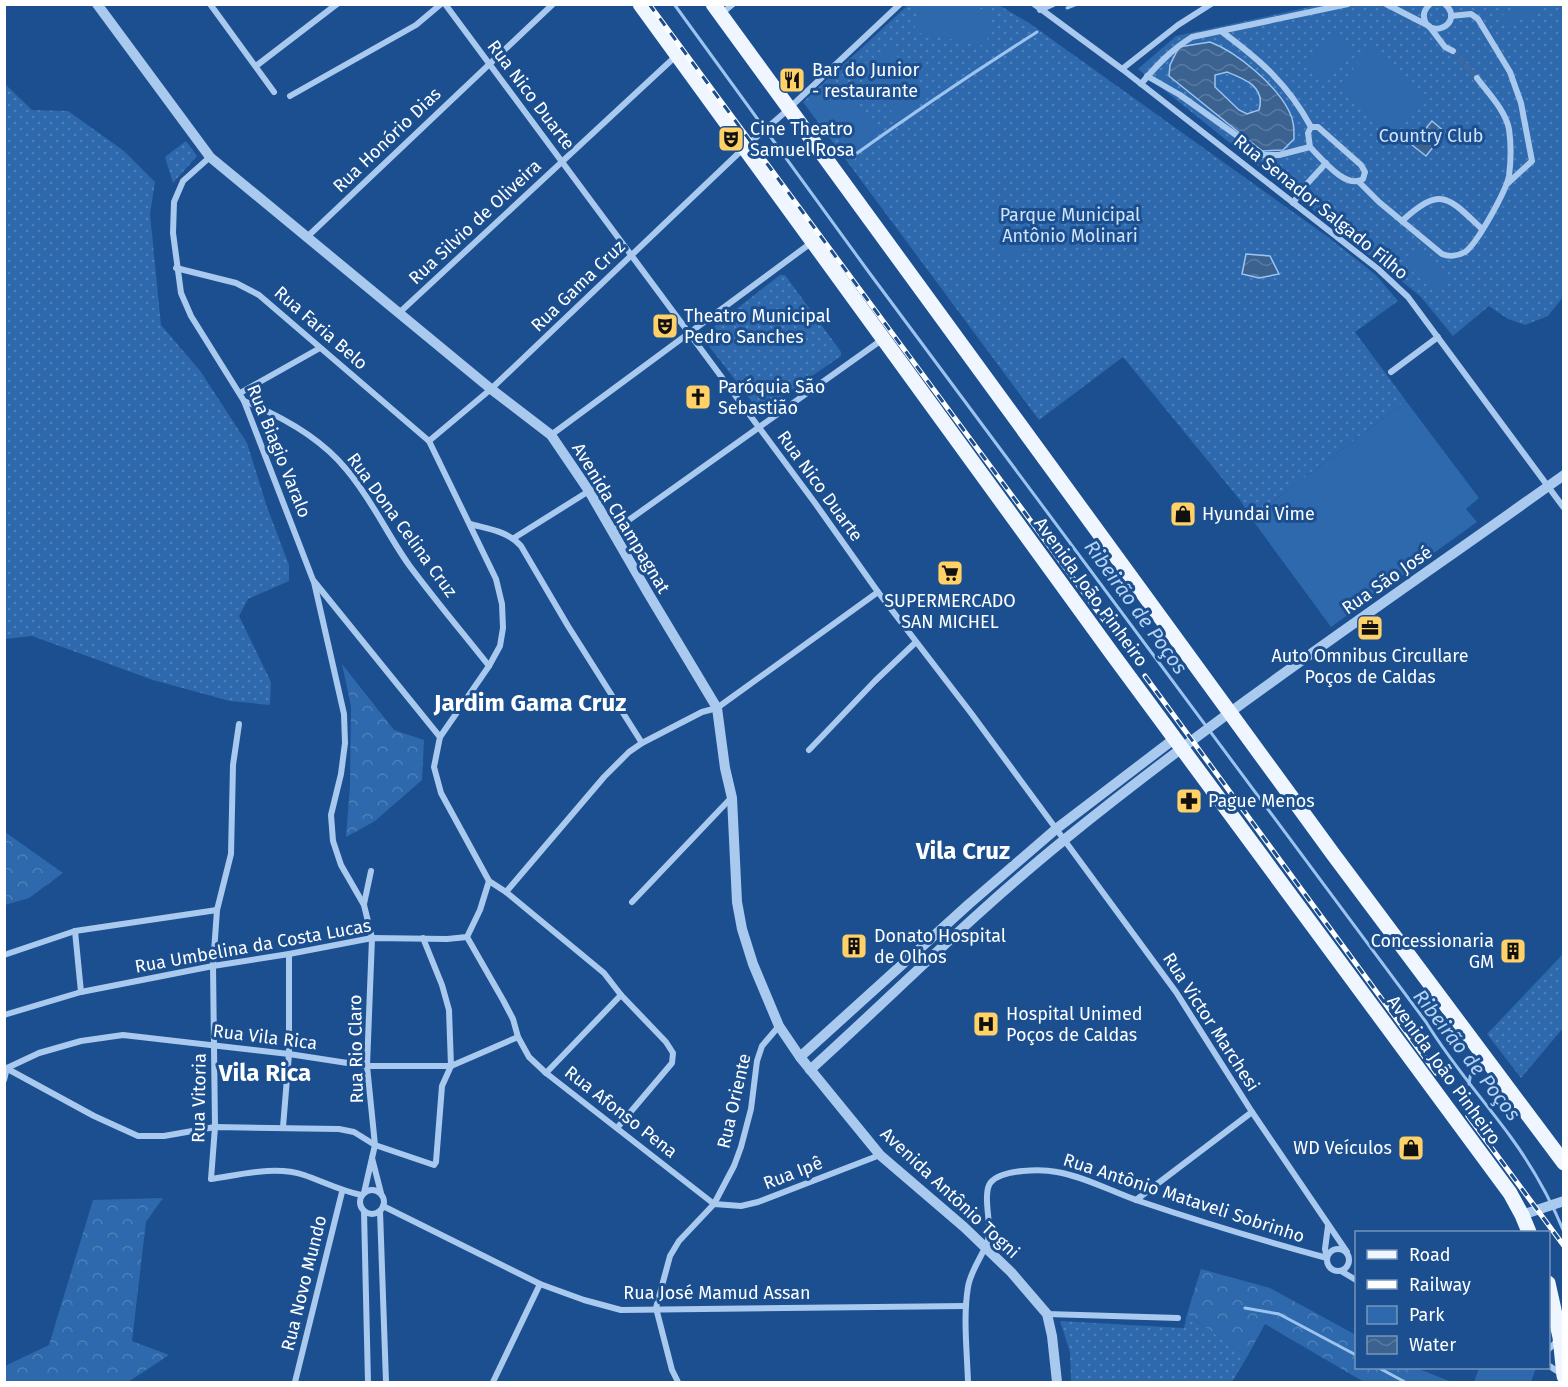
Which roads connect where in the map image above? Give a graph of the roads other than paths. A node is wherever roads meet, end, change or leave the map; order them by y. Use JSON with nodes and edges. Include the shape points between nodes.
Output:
{"nodes":[{"id":1,"x":97,"y":4,"type":"edge"},
{"id":2,"x":210,"y":4,"type":"edge"},
{"id":3,"x":337,"y":4,"type":"edge"},
{"id":4,"x":443,"y":4,"type":"edge"},
{"id":5,"x":553,"y":4,"type":"edge"},
{"id":6,"x":640,"y":4,"type":"edge"},
{"id":7,"x":733,"y":4,"type":"edge"},
{"id":8,"x":900,"y":4,"type":"edge"},
{"id":9,"x":1034,"y":4,"type":"edge"},
{"id":10,"x":1053,"y":4,"type":"edge"},
{"id":11,"x":1211,"y":4,"type":"edge"},
{"id":12,"x":1348,"y":4,"type":"edge"},
{"id":13,"x":1386,"y":4,"type":"edge"},
{"id":14,"x":1430,"y":4,"type":"edge"},
{"id":15,"x":1445,"y":4,"type":"edge"},
{"id":16,"x":717,"y":10,"type":"edge"},
{"id":17,"x":1040,"y":10,"type":"junction"},
{"id":18,"x":1451,"y":16,"type":"junction"},
{"id":19,"x":1429,"y":26,"type":"junction"},
{"id":20,"x":1221,"y":32,"type":"junction"},
{"id":21,"x":1453,"y":51,"type":"tunnel mouth"},
{"id":22,"x":677,"y":55,"type":"junction"},
{"id":23,"x":489,"y":64,"type":"junction"},
{"id":24,"x":256,"y":66,"type":"junction"},
{"id":25,"x":1122,"y":69,"type":"junction"},
{"id":26,"x":1148,"y":76,"type":"junction"},
{"id":27,"x":1477,"y":78,"type":"tunnel mouth"},
{"id":28,"x":1141,"y":84,"type":"junction"},
{"id":29,"x":274,"y":92,"type":"dead end"},
{"id":30,"x":290,"y":96,"type":"dead end"},
{"id":31,"x":790,"y":108,"type":"junction"},
{"id":32,"x":1311,"y":127,"type":"junction"},
{"id":33,"x":1310,"y":147,"type":"junction"},
{"id":34,"x":744,"y":148,"type":"junction"},
{"id":35,"x":210,"y":158,"type":"junction"},
{"id":36,"x":561,"y":161,"type":"junction"},
{"id":37,"x":1326,"y":163,"type":"junction"},
{"id":38,"x":1359,"y":182,"type":"junction"},
{"id":39,"x":1506,"y":185,"type":"junction"},
{"id":40,"x":1293,"y":203,"type":"junction"},
{"id":41,"x":1402,"y":221,"type":"junction"},
{"id":42,"x":1482,"y":229,"type":"junction"},
{"id":43,"x":306,"y":238,"type":"junction"},
{"id":44,"x":813,"y":241,"type":"junction"},
{"id":45,"x":631,"y":256,"type":"junction"},
{"id":46,"x":176,"y":268,"type":"junction"},
{"id":47,"x":399,"y":314,"type":"junction"},
{"id":48,"x":688,"y":332,"type":"junction"},
{"id":49,"x":1438,"y":337,"type":"junction"},
{"id":50,"x":883,"y":339,"type":"junction"},
{"id":51,"x":320,"y":348,"type":"junction"},
{"id":52,"x":1390,"y":372,"type":"dead end"},
{"id":53,"x":491,"y":389,"type":"junction"},
{"id":54,"x":240,"y":393,"type":"junction"},
{"id":55,"x":244,"y":400,"type":"junction"},
{"id":56,"x":759,"y":428,"type":"junction"},
{"id":57,"x":551,"y":435,"type":"junction"},
{"id":58,"x":429,"y":441,"type":"junction"},
{"id":59,"x":1563,"y":475,"type":"edge"},
{"id":60,"x":1547,"y":486,"type":"junction"},
{"id":61,"x":589,"y":490,"type":"junction"},
{"id":62,"x":1563,"y":508,"type":"edge"},
{"id":63,"x":470,"y":524,"type":"junction"},
{"id":64,"x":612,"y":532,"type":"junction"},
{"id":65,"x":514,"y":538,"type":"junction"},
{"id":66,"x":313,"y":580,"type":"junction"},
{"id":67,"x":878,"y":592,"type":"junction"},
{"id":68,"x":916,"y":642,"type":"junction"},
{"id":69,"x":489,"y":666,"type":"junction"},
{"id":70,"x":717,"y":708,"type":"junction"},
{"id":71,"x":1226,"y":716,"type":"junction"},
{"id":72,"x":239,"y":724,"type":"dead end"},
{"id":73,"x":440,"y":737,"type":"junction"},
{"id":74,"x":642,"y":743,"type":"junction"},
{"id":75,"x":1183,"y":743,"type":"junction"},
{"id":76,"x":809,"y":750,"type":"dead end"},
{"id":77,"x":732,"y":798,"type":"junction"},
{"id":78,"x":1056,"y":829,"type":"junction"},
{"id":79,"x":1064,"y":839,"type":"junction"},
{"id":80,"x":371,"y":871,"type":"dead end"},
{"id":81,"x":489,"y":881,"type":"junction"},
{"id":82,"x":506,"y":892,"type":"junction"},
{"id":83,"x":632,"y":902,"type":"dead end"},
{"id":84,"x":364,"y":904,"type":"junction"},
{"id":85,"x":969,"y":904,"type":"junction"},
{"id":86,"x":217,"y":910,"type":"junction"},
{"id":87,"x":978,"y":913,"type":"junction"},
{"id":88,"x":75,"y":932,"type":"junction"},
{"id":89,"x":466,"y":936,"type":"junction"},
{"id":90,"x":372,"y":938,"type":"junction"},
{"id":91,"x":423,"y":938,"type":"junction"},
{"id":92,"x":289,"y":954,"type":"junction"},
{"id":93,"x":4,"y":955,"type":"edge"},
{"id":94,"x":213,"y":966,"type":"junction"},
{"id":95,"x":889,"y":978,"type":"junction"},
{"id":96,"x":898,"y":990,"type":"junction"},
{"id":97,"x":81,"y":992,"type":"junction"},
{"id":98,"x":621,"y":995,"type":"junction"},
{"id":99,"x":4,"y":1015,"type":"edge"},
{"id":100,"x":779,"y":1026,"type":"junction"},
{"id":101,"x":518,"y":1037,"type":"junction"},
{"id":102,"x":215,"y":1045,"type":"junction"},
{"id":103,"x":289,"y":1054,"type":"junction"},
{"id":104,"x":800,"y":1057,"type":"junction"},
{"id":105,"x":368,"y":1066,"type":"junction"},
{"id":106,"x":451,"y":1066,"type":"junction"},
{"id":107,"x":6,"y":1067,"type":"edge"},
{"id":108,"x":810,"y":1070,"type":"junction"},
{"id":109,"x":546,"y":1072,"type":"junction"},
{"id":110,"x":4,"y":1080,"type":"edge"},
{"id":111,"x":1252,"y":1112,"type":"junction"},
{"id":112,"x":215,"y":1127,"type":"junction"},
{"id":113,"x":283,"y":1127,"type":"junction"},
{"id":114,"x":617,"y":1128,"type":"junction"},
{"id":115,"x":375,"y":1145,"type":"junction"},
{"id":116,"x":880,"y":1155,"type":"junction"},
{"id":117,"x":372,"y":1158,"type":"junction"},
{"id":118,"x":1563,"y":1163,"type":"edge"},
{"id":119,"x":342,"y":1192,"type":"junction"},
{"id":120,"x":363,"y":1194,"type":"junction"},
{"id":121,"x":381,"y":1194,"type":"junction"},
{"id":122,"x":1136,"y":1200,"type":"junction"},
{"id":123,"x":1563,"y":1201,"type":"edge"},
{"id":124,"x":714,"y":1204,"type":"junction"},
{"id":125,"x":381,"y":1209,"type":"junction"},
{"id":126,"x":364,"y":1211,"type":"junction"},
{"id":127,"x":1529,"y":1212,"type":"junction"},
{"id":128,"x":1328,"y":1226,"type":"junction"},
{"id":129,"x":1529,"y":1231,"type":"edge"},
{"id":130,"x":1326,"y":1243,"type":"junction"},
{"id":131,"x":985,"y":1247,"type":"junction"},
{"id":132,"x":1348,"y":1253,"type":"junction"},
{"id":133,"x":1311,"y":1254,"type":"junction"},
{"id":134,"x":1327,"y":1258,"type":"junction"},
{"id":135,"x":1355,"y":1263,"type":"edge"},
{"id":136,"x":1341,"y":1271,"type":"junction"},
{"id":137,"x":1355,"y":1279,"type":"edge"},
{"id":138,"x":540,"y":1284,"type":"junction"},
{"id":139,"x":1550,"y":1293,"type":"edge"},
{"id":140,"x":966,"y":1306,"type":"junction"},
{"id":141,"x":656,"y":1308,"type":"junction"},
{"id":142,"x":1047,"y":1314,"type":"junction"},
{"id":143,"x":1178,"y":1318,"type":"dead end"},
{"id":144,"x":1560,"y":1337,"type":"junction"},
{"id":145,"x":1550,"y":1348,"type":"edge"},
{"id":146,"x":1550,"y":1367,"type":"edge"},
{"id":147,"x":1563,"y":1377,"type":"edge"},
{"id":148,"x":295,"y":1383,"type":"edge"},
{"id":149,"x":368,"y":1383,"type":"edge"},
{"id":150,"x":386,"y":1383,"type":"edge"},
{"id":151,"x":493,"y":1383,"type":"edge"},
{"id":152,"x":678,"y":1383,"type":"edge"},
{"id":153,"x":968,"y":1383,"type":"edge"},
{"id":154,"x":1057,"y":1383,"type":"edge"}],
"edges":[{"from":1,"to":35,"type":"street","name":"Avenida Champagnat"},
{"from":2,"to":24,"type":"street"},
{"from":3,"to":24,"type":"street"},
{"from":4,"to":23,"type":"street","name":"Rua Nico Duarte"},
{"from":4,"to":30,"type":"street","via":[[416,26]]},
{"from":5,"to":23,"type":"street","name":"Rua Honório Dias"},
{"from":6,"to":22,"type":"main road","name":"Avenida João Pinheiro"},
{"from":7,"to":16,"type":"street"},
{"from":8,"to":31,"type":"street","name":"Rua Gama Cruz"},
{"from":9,"to":17,"type":"street","name":"Rua Senador Salgado Filho"},
{"from":10,"to":17,"type":"street"},
{"from":11,"to":25,"type":"street"},
{"from":12,"to":20,"type":"street"},
{"from":13,"to":19,"type":"street"},
{"from":14,"to":19,"type":"street","via":[[1424,16]]},
{"from":15,"to":18,"type":"street"},
{"from":16,"to":31,"type":"main road"},
{"from":17,"to":25,"type":"street","name":"Rua Senador Salgado Filho"},
{"from":18,"to":19,"type":"street","via":[[1445,27]]},
{"from":18,"to":39,"type":"street","via":[[1471,14],[1478,19],[1510,72],[1521,104],[1532,161]]},
{"from":19,"to":21,"type":"street"},
{"from":20,"to":26,"type":"street","via":[[1192,37],[1163,58]]},
{"from":20,"to":32,"type":"street","via":[[1276,76]]},
{"from":22,"to":34,"type":"main road","name":"Avenida João Pinheiro"},
{"from":22,"to":36,"type":"street","name":"Rua Silvio de Oliveira"},
{"from":23,"to":36,"type":"street","name":"Rua Nico Duarte"},
{"from":23,"to":43,"type":"street","name":"Rua Honório Dias"},
{"from":24,"to":29,"type":"street"},
{"from":25,"to":28,"type":"street","name":"Rua Senador Salgado Filho"},
{"from":26,"to":28,"type":"street"},
{"from":26,"to":33,"type":"street","via":[[1264,155]]},
{"from":27,"to":39,"type":"street","via":[[1508,126]]},
{"from":28,"to":40,"type":"street","name":"Rua Senador Salgado Filho"},
{"from":31,"to":34,"type":"street","name":"Rua Gama Cruz"},
{"from":31,"to":71,"type":"main road"},
{"from":32,"to":33,"type":"street"},
{"from":32,"to":38,"type":"street","via":[[1320,128],[1361,165],[1365,175]]},
{"from":33,"to":37,"type":"street"},
{"from":34,"to":44,"type":"main road","name":"Avenida João Pinheiro"},
{"from":34,"to":45,"type":"street","name":"Rua Gama Cruz"},
{"from":35,"to":43,"type":"street","name":"Avenida Champagnat"},
{"from":35,"to":46,"type":"street","name":"Rua Biagio Varalo","via":[[183,181],[174,202]]},
{"from":36,"to":45,"type":"street","name":"Rua Nico Duarte"},
{"from":36,"to":47,"type":"street","name":"Rua Silvio de Oliveira"},
{"from":37,"to":38,"type":"street","via":[[1347,180]]},
{"from":37,"to":40,"type":"street"},
{"from":38,"to":41,"type":"street"},
{"from":39,"to":42,"type":"street"},
{"from":40,"to":49,"type":"street","name":"Rua Senador Salgado Filho","via":[[1401,290]]},
{"from":41,"to":42,"type":"street","via":[[1430,200],[1443,198]]},
{"from":41,"to":42,"type":"street","via":[[1446,256],[1466,251]]},
{"from":43,"to":47,"type":"street","name":"Avenida Champagnat"},
{"from":44,"to":48,"type":"street"},
{"from":44,"to":50,"type":"main road","name":"Avenida João Pinheiro"},
{"from":45,"to":48,"type":"street","name":"Rua Nico Duarte"},
{"from":45,"to":53,"type":"street","name":"Rua Gama Cruz"},
{"from":46,"to":51,"type":"street","name":"Rua Faria Belo","via":[[236,283],[259,295]]},
{"from":46,"to":54,"type":"street","name":"Rua Biagio Varalo","via":[[191,316]]},
{"from":47,"to":53,"type":"street","name":"Avenida Champagnat"},
{"from":48,"to":56,"type":"street","name":"Rua Nico Duarte"},
{"from":48,"to":57,"type":"street"},
{"from":49,"to":52,"type":"street"},
{"from":49,"to":60,"type":"street","name":"Rua Senador Salgado Filho"},
{"from":50,"to":56,"type":"street"},
{"from":50,"to":75,"type":"main road","name":"Avenida João Pinheiro"},
{"from":51,"to":54,"type":"street"},
{"from":51,"to":58,"type":"street","name":"Rua Faria Belo"},
{"from":53,"to":57,"type":"street","name":"Avenida Champagnat"},
{"from":53,"to":58,"type":"street","name":"Rua Gama Cruz"},
{"from":54,"to":55,"type":"street","name":"Rua Biagio Varalo"},
{"from":55,"to":66,"type":"street","name":"Rua Biagio Varalo"},
{"from":55,"to":69,"type":"street","name":"Rua Dona Celina Cruz","via":[[300,430],[346,468],[409,565]]},
{"from":56,"to":64,"type":"street"},
{"from":56,"to":67,"type":"street","name":"Rua Nico Duarte"},
{"from":57,"to":61,"type":"street","name":"Avenida Champagnat"},
{"from":58,"to":63,"type":"street"},
{"from":59,"to":60,"type":"street","name":"Rua São José"},
{"from":60,"to":62,"type":"street","name":"Rua Senador Salgado Filho"},
{"from":60,"to":71,"type":"street","name":"Rua São José"},
{"from":61,"to":64,"type":"street","name":"Avenida Champagnat"},
{"from":61,"to":65,"type":"street"},
{"from":63,"to":65,"type":"street"},
{"from":63,"to":69,"type":"street","via":[[496,579],[502,604],[500,646]]},
{"from":64,"to":70,"type":"street","name":"Avenida Champagnat"},
{"from":65,"to":74,"type":"street"},
{"from":66,"to":73,"type":"street","name":"Rua Biagio Varalo"},
{"from":66,"to":84,"type":"street","via":[[344,714],[345,743],[331,815],[333,841],[341,865]]},
{"from":67,"to":68,"type":"street","name":"Rua Nico Duarte"},
{"from":67,"to":70,"type":"street"},
{"from":68,"to":76,"type":"street"},
{"from":68,"to":78,"type":"street","name":"Rua Nico Duarte"},
{"from":69,"to":73,"type":"street"},
{"from":70,"to":74,"type":"street"},
{"from":70,"to":77,"type":"street","name":"Avenida Champagnat"},
{"from":71,"to":75,"type":"street","name":"Rua São José"},
{"from":71,"to":118,"type":"main road"},
{"from":72,"to":86,"type":"street","name":"Rua Vitoria","via":[[233,765],[231,854]]},
{"from":73,"to":81,"type":"street","via":[[434,767],[436,781]]},
{"from":74,"to":82,"type":"street","via":[[604,777]]},
{"from":75,"to":78,"type":"street"},
{"from":75,"to":79,"type":"street"},
{"from":75,"to":127,"type":"main road","name":"Avenida João Pinheiro","via":[[1514,1200]]},
{"from":77,"to":83,"type":"street"},
{"from":77,"to":100,"type":"street","name":"Avenida Champagnat","via":[[742,930]]},
{"from":78,"to":79,"type":"street","name":"Rua Nico Duarte"},
{"from":78,"to":85,"type":"street"},
{"from":79,"to":87,"type":"street"},
{"from":79,"to":111,"type":"street","name":"Rua Victor Marchesi","via":[[1176,992]]},
{"from":80,"to":84,"type":"street"},
{"from":81,"to":82,"type":"street"},
{"from":81,"to":89,"type":"street"},
{"from":82,"to":98,"type":"street","via":[[604,974]]},
{"from":84,"to":90,"type":"street","name":"Rua Rio Claro"},
{"from":85,"to":87,"type":"street"},
{"from":85,"to":95,"type":"street"},
{"from":86,"to":88,"type":"street"},
{"from":86,"to":94,"type":"street","name":"Rua Vitoria"},
{"from":87,"to":96,"type":"street"},
{"from":88,"to":93,"type":"street"},
{"from":88,"to":97,"type":"street"},
{"from":89,"to":91,"type":"street","name":"Rua Umbelina da Costa Lucas"},
{"from":89,"to":101,"type":"street","name":"Rua Afonso Pena","via":[[503,1000]]},
{"from":90,"to":91,"type":"street","name":"Rua Umbelina da Costa Lucas"},
{"from":90,"to":92,"type":"street","name":"Rua Umbelina da Costa Lucas"},
{"from":90,"to":105,"type":"street","name":"Rua Rio Claro"},
{"from":91,"to":106,"type":"street","via":[[448,1000]]},
{"from":92,"to":94,"type":"street","name":"Rua Umbelina da Costa Lucas"},
{"from":92,"to":103,"type":"street"},
{"from":94,"to":97,"type":"street","name":"Rua Umbelina da Costa Lucas"},
{"from":94,"to":102,"type":"street","name":"Rua Vitoria"},
{"from":95,"to":96,"type":"street"},
{"from":95,"to":104,"type":"street"},
{"from":96,"to":108,"type":"street"},
{"from":97,"to":99,"type":"street","name":"Rua Umbelina da Costa Lucas"},
{"from":98,"to":109,"type":"street"},
{"from":98,"to":114,"type":"street","via":[[666,1042],[673,1056]]},
{"from":100,"to":104,"type":"street","name":"Avenida Champagnat"},
{"from":100,"to":124,"type":"street","name":"Rua Oriente","via":[[762,1046],[741,1147]]},
{"from":101,"to":106,"type":"street","name":"Rua Vila Rica"},
{"from":101,"to":109,"type":"street","name":"Rua Afonso Pena","via":[[529,1057]]},
{"from":102,"to":103,"type":"street","name":"Rua Vila Rica"},
{"from":102,"to":107,"type":"street","name":"Rua Vila Rica","via":[[123,1035],[81,1041]]},
{"from":102,"to":112,"type":"street","name":"Rua Vitoria"},
{"from":103,"to":105,"type":"street","name":"Rua Vila Rica"},
{"from":103,"to":113,"type":"street"},
{"from":104,"to":108,"type":"street","name":"Avenida Champagnat"},
{"from":105,"to":106,"type":"street","name":"Rua Vila Rica"},
{"from":105,"to":115,"type":"street","name":"Rua Rio Claro"},
{"from":106,"to":115,"type":"street","via":[[442,1086],[436,1162],[432,1165]]},
{"from":107,"to":110,"type":"street"},
{"from":107,"to":112,"type":"street","via":[[138,1137]]},
{"from":108,"to":116,"type":"street","name":"Avenida Antônio Togni"},
{"from":109,"to":114,"type":"street","name":"Rua Afonso Pena"},
{"from":111,"to":122,"type":"street"},
{"from":111,"to":128,"type":"street","name":"Rua Victor Marchesi"},
{"from":112,"to":113,"type":"street"},
{"from":112,"to":119,"type":"street","name":"Rua Vitoria","via":[[211,1179],[284,1171]]},
{"from":113,"to":115,"type":"street","via":[[345,1130]]},
{"from":114,"to":124,"type":"street","name":"Rua Afonso Pena"},
{"from":115,"to":117,"type":"street","name":"Rua Rio Claro"},
{"from":116,"to":124,"type":"street","name":"Rua Ipê","via":[[759,1202],[741,1206]]},
{"from":116,"to":131,"type":"street","name":"Avenida Antônio Togni"},
{"from":117,"to":120,"type":"street","name":"Rua Rio Claro"},
{"from":117,"to":121,"type":"street"},
{"from":119,"to":120,"type":"street"},
{"from":119,"to":148,"type":"street","name":"Rua Novo Mundo"},
{"from":120,"to":121,"type":"street","via":[[370,1190]]},
{"from":120,"to":126,"type":"street","via":[[359,1202]]},
{"from":121,"to":125,"type":"street"},
{"from":122,"to":131,"type":"street","name":"Rua Antônio Mataveli Sobrinho","via":[[1059,1172],[1033,1170],[1005,1175],[989,1186],[989,1236]]},
{"from":122,"to":133,"type":"street","name":"Rua Antônio Mataveli Sobrinho"},
{"from":123,"to":127,"type":"street"},
{"from":124,"to":141,"type":"street","name":"Rua Oriente","via":[[674,1248]]},
{"from":125,"to":126,"type":"street","via":[[371,1214]]},
{"from":125,"to":138,"type":"street","name":"Rua José Mamud Assan"},
{"from":125,"to":150,"type":"street"},
{"from":126,"to":149,"type":"street"},
{"from":127,"to":129,"type":"main road","name":"Avenida João Pinheiro"},
{"from":128,"to":130,"type":"street"},
{"from":128,"to":132,"type":"street","name":"Rua Victor Marchesi"},
{"from":130,"to":133,"type":"street"},
{"from":130,"to":134,"type":"street"},
{"from":131,"to":140,"type":"street","via":[[968,1285]]},
{"from":131,"to":142,"type":"street","name":"Avenida Antônio Togni"},
{"from":132,"to":134,"type":"street","via":[[1334,1249]]},
{"from":132,"to":135,"type":"street","name":"Rua Victor Marchesi"},
{"from":132,"to":136,"type":"street","via":[[1348,1266]]},
{"from":133,"to":134,"type":"street","name":"Rua Antônio Mataveli Sobrinho"},
{"from":134,"to":136,"type":"street","via":[[1330,1268]]},
{"from":136,"to":137,"type":"street"},
{"from":138,"to":141,"type":"street","name":"Rua José Mamud Assan","via":[[621,1310]]},
{"from":138,"to":151,"type":"street"},
{"from":139,"to":144,"type":"main road"},
{"from":140,"to":141,"type":"street","name":"Rua José Mamud Assan"},
{"from":140,"to":153,"type":"street"},
{"from":141,"to":152,"type":"street"},
{"from":142,"to":143,"type":"street"},
{"from":142,"to":154,"type":"street","name":"Avenida Antônio Togni"},
{"from":144,"to":145,"type":"street"},
{"from":144,"to":147,"type":"main road"},
{"from":146,"to":147,"type":"street"}]}
